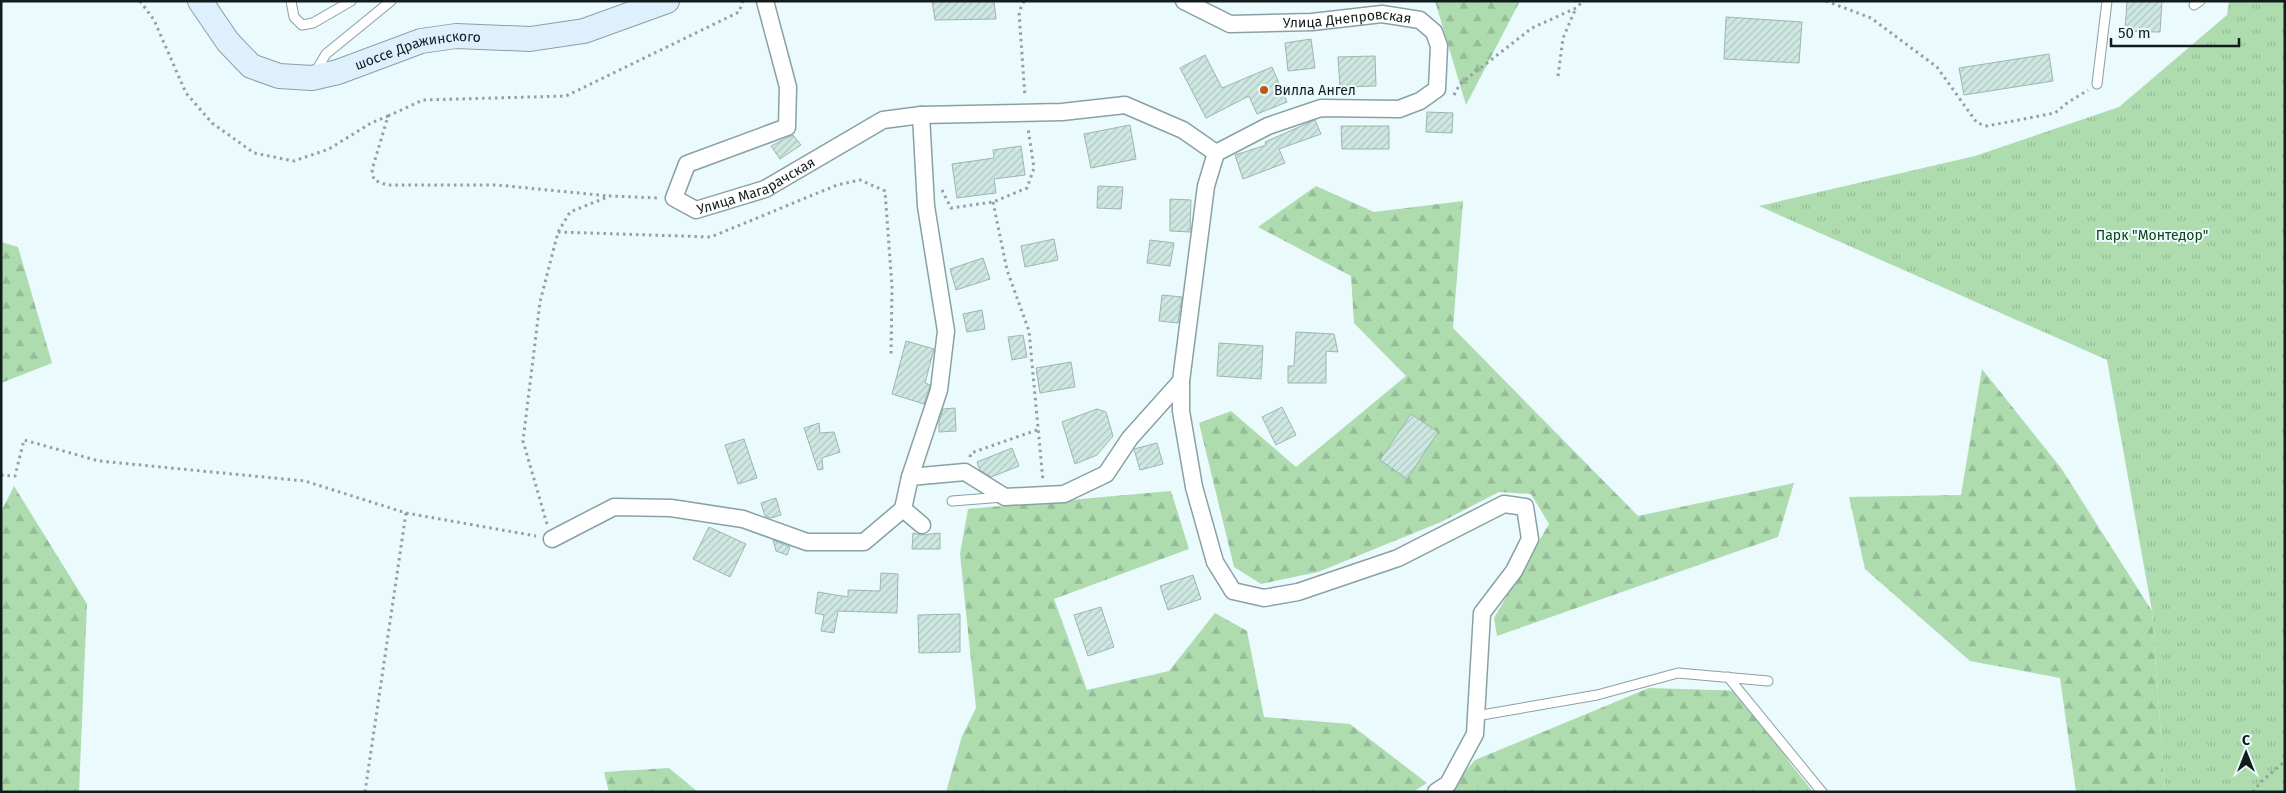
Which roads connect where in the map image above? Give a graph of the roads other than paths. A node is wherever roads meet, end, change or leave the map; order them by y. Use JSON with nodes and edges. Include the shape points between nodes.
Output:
{"nodes":[{"id":1,"x":200,"y":1,"type":"edge"},
{"id":2,"x":292,"y":1,"type":"edge"},
{"id":3,"x":351,"y":1,"type":"edge"},
{"id":4,"x":391,"y":1,"type":"edge"},
{"id":5,"x":667,"y":1,"type":"edge"},
{"id":6,"x":765,"y":1,"type":"edge"},
{"id":7,"x":1184,"y":1,"type":"edge"},
{"id":8,"x":2107,"y":1,"type":"edge"},
{"id":9,"x":312,"y":78,"type":"junction"},
{"id":10,"x":2097,"y":84,"type":"road end"},
{"id":11,"x":922,"y":115,"type":"junction"},
{"id":12,"x":1216,"y":153,"type":"junction"},
{"id":13,"x":1181,"y":382,"type":"junction"},
{"id":14,"x":910,"y":477,"type":"junction"},
{"id":15,"x":1005,"y":497,"type":"junction"},
{"id":16,"x":952,"y":502,"type":"dead end"},
{"id":17,"x":903,"y":509,"type":"junction"},
{"id":18,"x":922,"y":526,"type":"dead end"},
{"id":19,"x":552,"y":539,"type":"road end"},
{"id":20,"x":1728,"y":677,"type":"junction"},
{"id":21,"x":1768,"y":681,"type":"dead end"},
{"id":22,"x":1476,"y":716,"type":"junction"},
{"id":23,"x":1436,"y":792,"type":"edge"},
{"id":24,"x":1822,"y":792,"type":"edge"}],
"edges":[{"from":1,"to":9,"type":"main road","name":"шоссе Дражинского","via":[[228,42],[251,66],[279,76]]},
{"from":2,"to":3,"type":"lane","via":[[294,17],[302,25],[313,23]]},
{"from":4,"to":9,"type":"lane","via":[[326,54]]},
{"from":5,"to":9,"type":"main road","name":"шоссе Дражинского","via":[[584,31],[530,39],[456,36],[421,41],[338,72]]},
{"from":6,"to":11,"type":"street","name":"Улица Магарачская","via":[[788,87],[787,127],[688,164],[674,198],[696,210],[765,189],[883,120]]},
{"from":7,"to":12,"type":"street","name":"Улица Днепровская","via":[[1230,24],[1312,22],[1382,14],[1420,20],[1434,32],[1439,46],[1437,89],[1420,101],[1399,109],[1321,108],[1268,126]]},
{"from":8,"to":10,"type":"lane"},
{"from":11,"to":12,"type":"street","name":"Улица Магарачская","via":[[1062,112],[1125,104],[1183,130]]},
{"from":11,"to":14,"type":"street","via":[[926,206],[946,331],[940,390]]},
{"from":12,"to":13,"type":"street","via":[[1206,186]]},
{"from":13,"to":15,"type":"street","via":[[1130,438],[1106,474],[1064,494]]},
{"from":13,"to":22,"type":"street","via":[[1181,411],[1194,487],[1215,562],[1233,591],[1264,598],[1298,592],[1398,558],[1504,504],[1525,507],[1530,538],[1514,571],[1482,614]]},
{"from":14,"to":15,"type":"street","via":[[965,472]]},
{"from":14,"to":17,"type":"street"},
{"from":15,"to":16,"type":"lane"},
{"from":17,"to":18,"type":"street"},
{"from":17,"to":19,"type":"street","via":[[864,542],[807,542],[743,519],[671,508],[614,507]]},
{"from":20,"to":21,"type":"lane"},
{"from":20,"to":22,"type":"lane","via":[[1678,673],[1597,695]]},
{"from":20,"to":24,"type":"lane"},
{"from":22,"to":23,"type":"street","via":[[1475,734],[1448,784]]}]}
